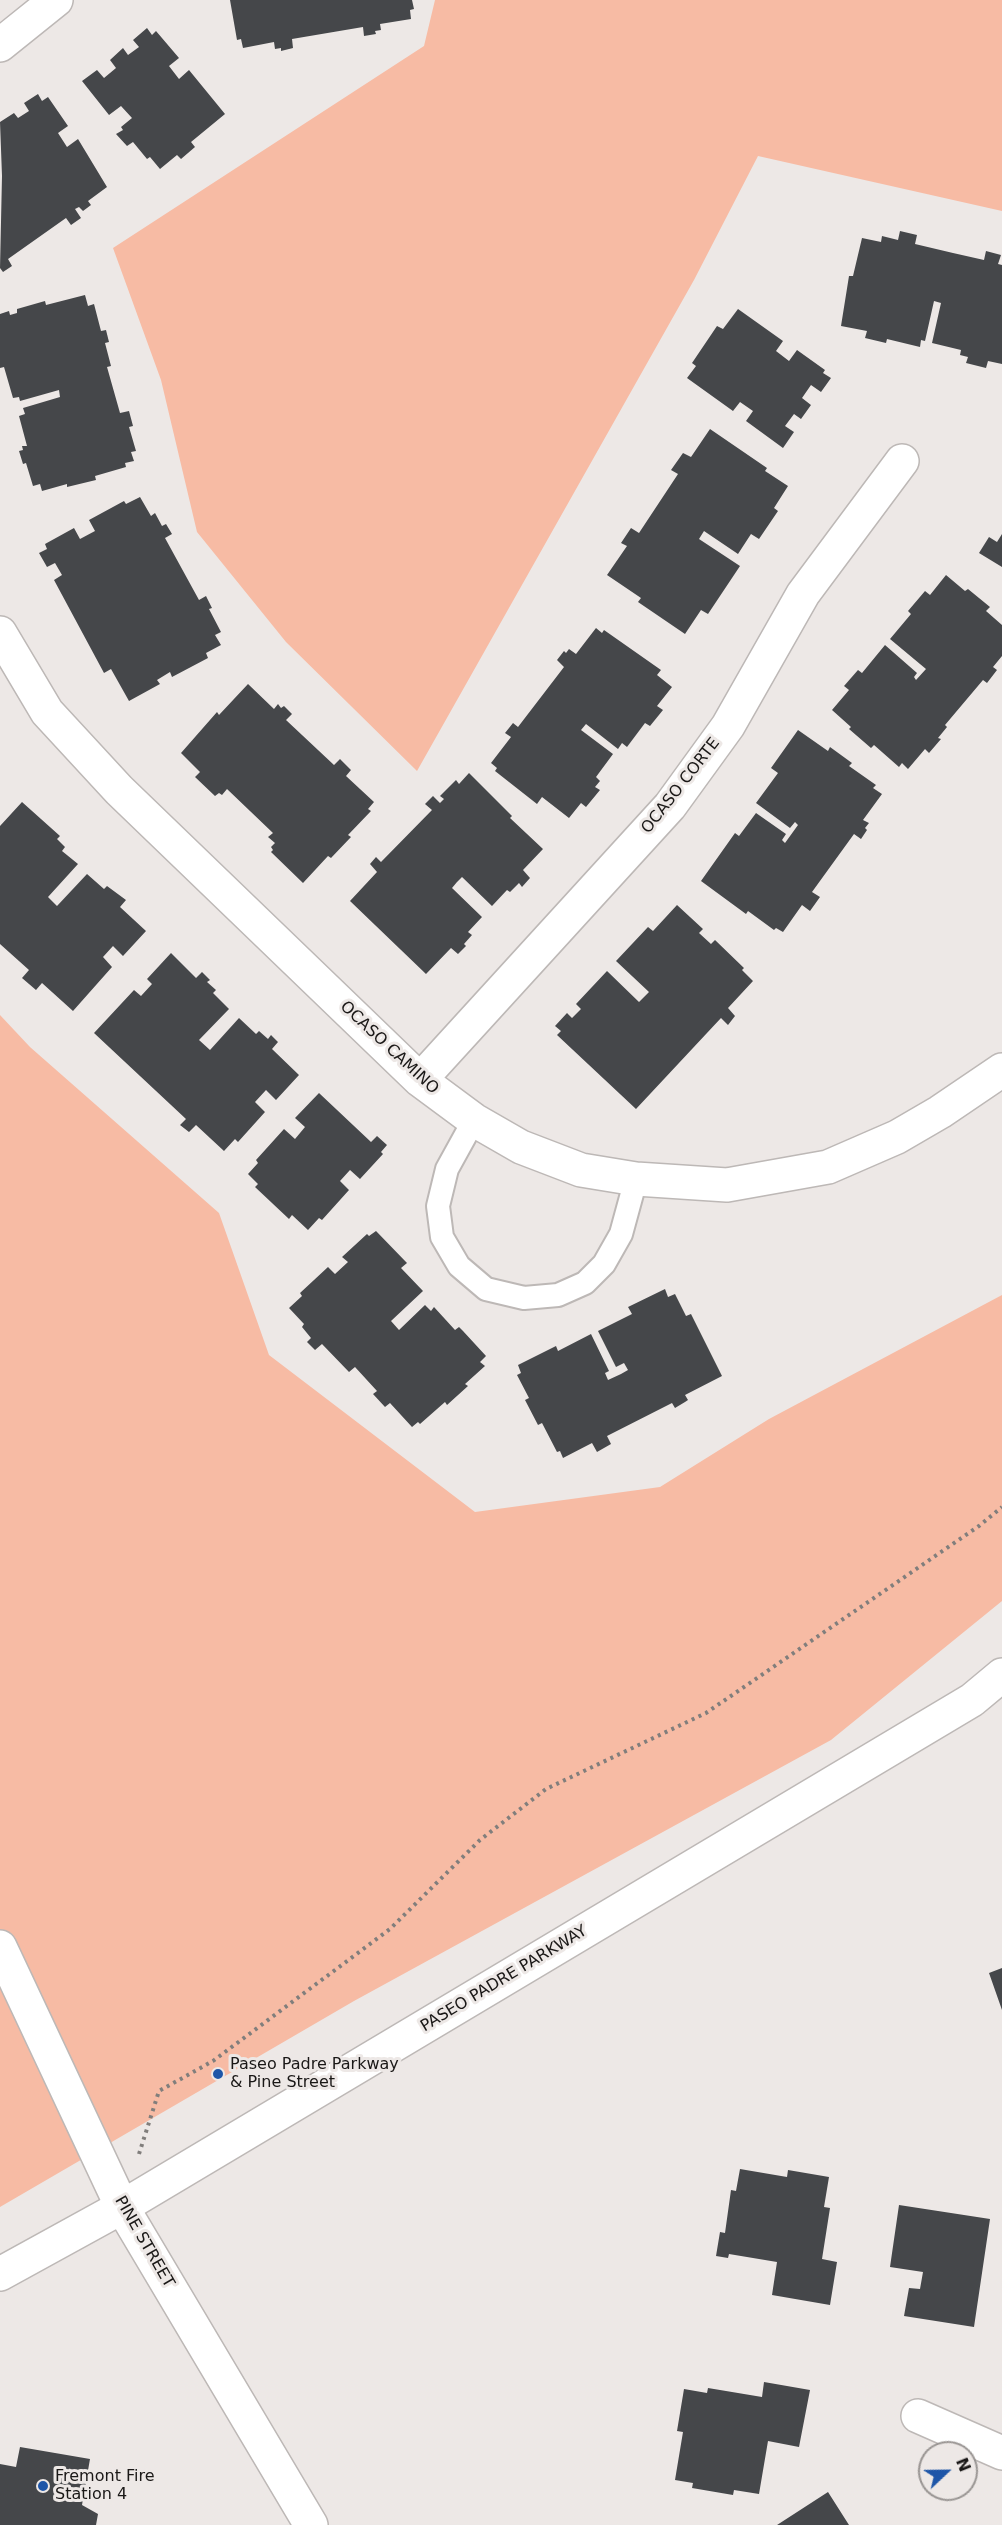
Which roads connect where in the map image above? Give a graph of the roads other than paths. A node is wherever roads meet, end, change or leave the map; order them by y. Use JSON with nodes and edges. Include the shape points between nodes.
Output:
{"nodes":[{"id":1,"x":56,"y":0,"type":"edge"},
{"id":2,"x":0,"y":45,"type":"edge"},
{"id":3,"x":902,"y":461,"type":"dead end"},
{"id":4,"x":0,"y":633,"type":"edge"},
{"id":5,"x":1002,"y":1070,"type":"edge"},
{"id":6,"x":420,"y":1080,"type":"junction"},
{"id":7,"x":474,"y":1120,"type":"junction"},
{"id":8,"x":636,"y":1179,"type":"junction"},
{"id":9,"x":1002,"y":1675,"type":"edge"},
{"id":10,"x":0,"y":1947,"type":"edge"},
{"id":11,"x":122,"y":2207,"type":"junction"},
{"id":12,"x":0,"y":2274,"type":"edge"},
{"id":13,"x":918,"y":2416,"type":"dead end"},
{"id":14,"x":1002,"y":2453,"type":"edge"},
{"id":15,"x":311,"y":2525,"type":"edge"}],
"edges":[{"from":1,"to":2,"type":"street"},
{"from":3,"to":6,"type":"street","name":"OCASO CORTE","via":[[803,594],[728,726],[670,806]]},
{"from":4,"to":6,"type":"street","name":"OCASO CAMINO","via":[[47,712],[119,790]]},
{"from":5,"to":8,"type":"street","name":"OCASO CAMINO","via":[[897,1137],[828,1167],[727,1185]]},
{"from":6,"to":7,"type":"street","name":"OCASO CAMINO"},
{"from":7,"to":8,"type":"street","name":"OCASO CAMINO","via":[[521,1147],[581,1170]]},
{"from":7,"to":8,"type":"lane","via":[[447,1169],[438,1206],[442,1237],[459,1266],[486,1289],[524,1298],[558,1295],[585,1282],[604,1264],[621,1234]]},
{"from":9,"to":11,"type":"street","name":"PASEO PADRE PARKWAY","via":[[972,1700]]},
{"from":10,"to":11,"type":"street","name":"PINE STREET"},
{"from":11,"to":12,"type":"street","name":"PASEO PADRE PARKWAY"},
{"from":11,"to":15,"type":"street","name":"PINE STREET"},
{"from":13,"to":14,"type":"street"}]}
